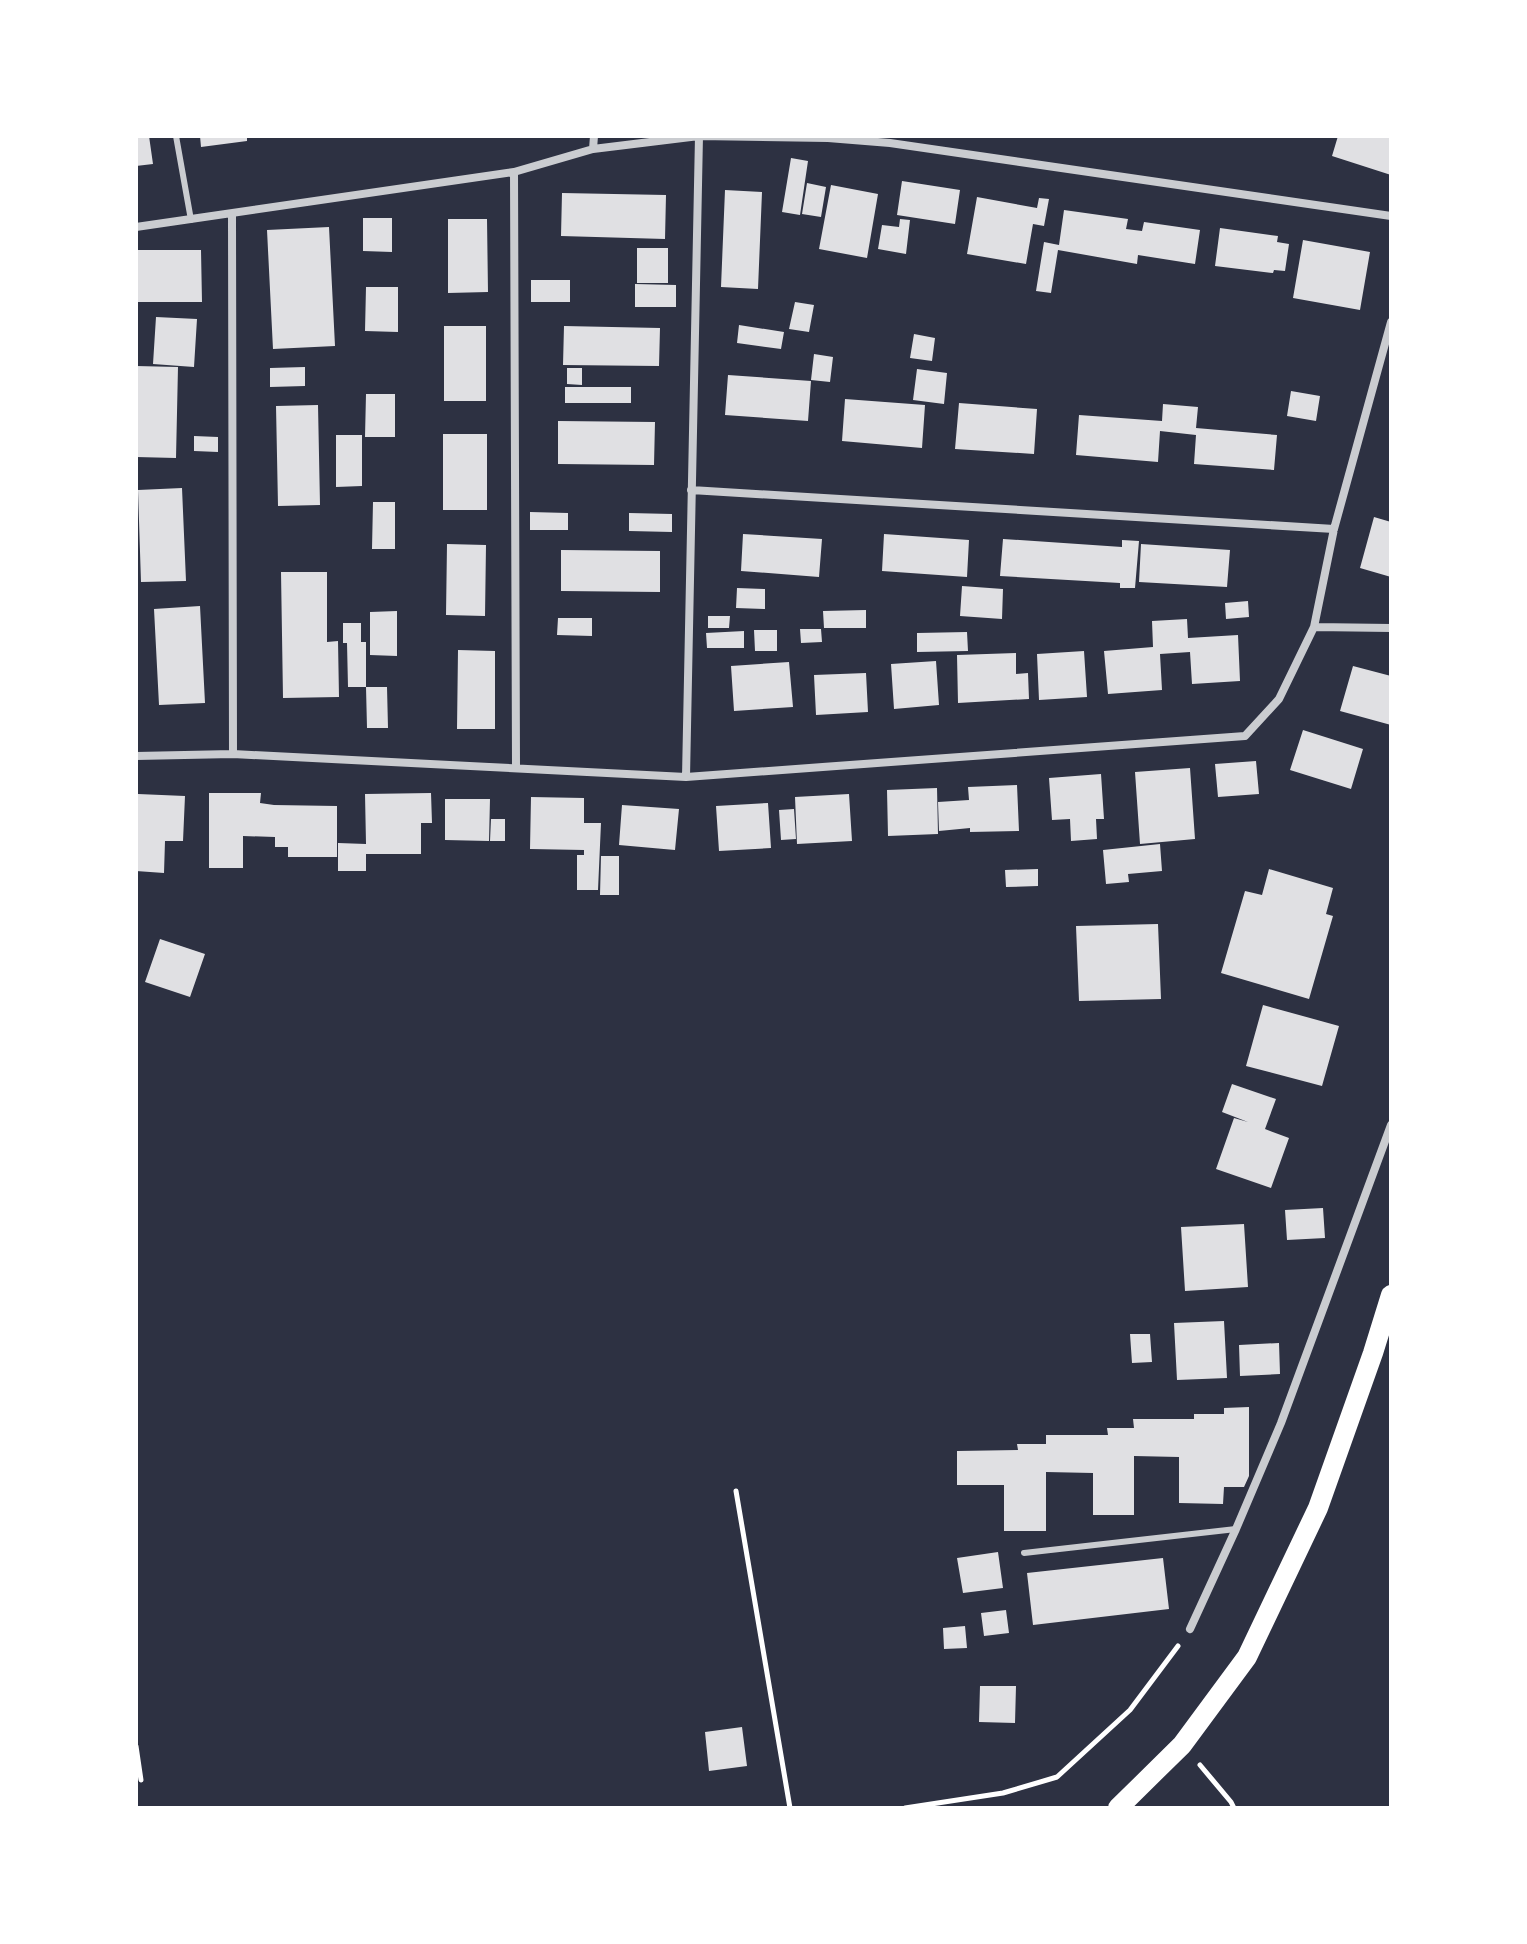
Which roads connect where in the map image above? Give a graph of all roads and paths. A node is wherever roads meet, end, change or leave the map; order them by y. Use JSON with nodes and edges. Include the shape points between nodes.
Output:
{"nodes":[{"id":1,"x":176,"y":136,"type":"edge"},
{"id":2,"x":594,"y":136,"type":"edge"},
{"id":3,"x":699,"y":136,"type":"edge"},
{"id":4,"x":593,"y":149,"type":"junction"},
{"id":5,"x":514,"y":172,"type":"junction"},
{"id":6,"x":232,"y":214,"type":"junction"},
{"id":7,"x":1391,"y":216,"type":"edge"},
{"id":8,"x":191,"y":220,"type":"junction"},
{"id":9,"x":136,"y":227,"type":"edge"},
{"id":10,"x":1391,"y":322,"type":"edge"},
{"id":11,"x":691,"y":490,"type":"junction"},
{"id":12,"x":1334,"y":529,"type":"junction"},
{"id":13,"x":1314,"y":627,"type":"junction"},
{"id":14,"x":1391,"y":628,"type":"edge"},
{"id":15,"x":233,"y":754,"type":"junction"},
{"id":16,"x":136,"y":756,"type":"edge"},
{"id":17,"x":516,"y":767,"type":"junction"},
{"id":18,"x":686,"y":777,"type":"junction"},
{"id":19,"x":1391,"y":1125,"type":"edge"},
{"id":20,"x":1391,"y":1295,"type":"edge"},
{"id":21,"x":736,"y":1491,"type":"dead end"},
{"id":22,"x":1236,"y":1529,"type":"junction"},
{"id":23,"x":1024,"y":1553,"type":"dead end"},
{"id":24,"x":1190,"y":1629,"type":"joint"},
{"id":25,"x":1182,"y":1745,"type":"junction"},
{"id":26,"x":136,"y":1746,"type":"edge"},
{"id":27,"x":141,"y":1780,"type":"dead end"},
{"id":28,"x":790,"y":1808,"type":"edge"},
{"id":29,"x":905,"y":1808,"type":"edge"},
{"id":30,"x":1118,"y":1808,"type":"edge"},
{"id":31,"x":1234,"y":1808,"type":"edge"}],
"edges":[{"from":1,"to":8,"type":"lane"},
{"from":2,"to":4,"type":"street"},
{"from":3,"to":4,"type":"street"},
{"from":3,"to":7,"type":"street","via":[[890,143]]},
{"from":3,"to":11,"type":"street"},
{"from":4,"to":5,"type":"street"},
{"from":5,"to":6,"type":"street"},
{"from":5,"to":17,"type":"street"},
{"from":6,"to":8,"type":"street"},
{"from":6,"to":15,"type":"street"},
{"from":8,"to":9,"type":"street"},
{"from":10,"to":12,"type":"street"},
{"from":11,"to":12,"type":"street"},
{"from":11,"to":18,"type":"street"},
{"from":12,"to":13,"type":"street"},
{"from":13,"to":14,"type":"street"},
{"from":13,"to":18,"type":"street","via":[[1279,699],[1245,736]]},
{"from":15,"to":16,"type":"street"},
{"from":15,"to":17,"type":"street"},
{"from":17,"to":18,"type":"street"},
{"from":19,"to":22,"type":"street","via":[[1281,1423]]},
{"from":20,"to":25,"type":"main road","via":[[1318,1508],[1247,1657]]},
{"from":21,"to":28,"type":"path"},
{"from":22,"to":23,"type":"lane"},
{"from":22,"to":24,"type":"street"},
{"from":24,"to":29,"type":"path","via":[[1130,1710],[1057,1777],[1003,1793]]},
{"from":25,"to":30,"type":"main road"},
{"from":25,"to":31,"type":"path"},
{"from":26,"to":27,"type":"path"}]}
